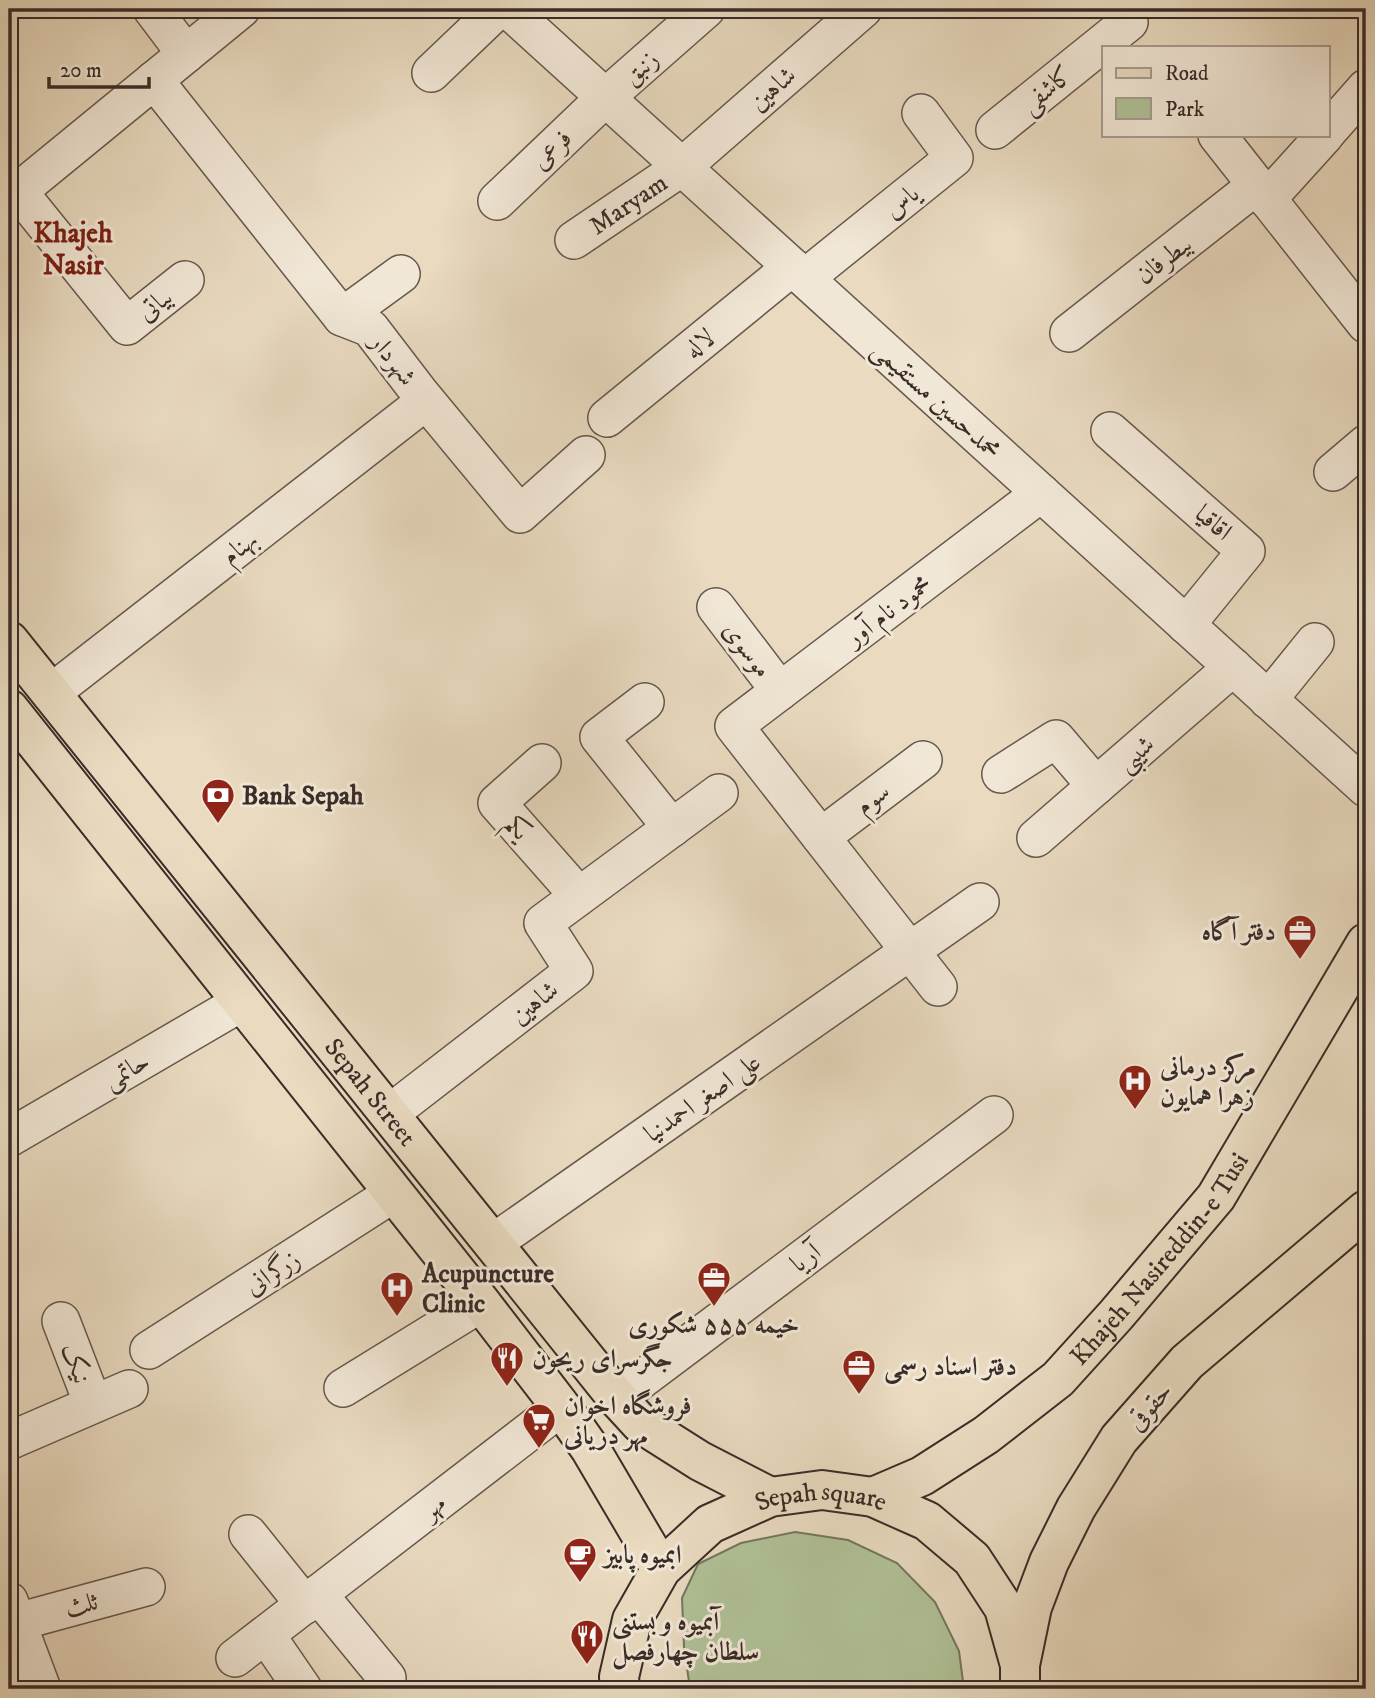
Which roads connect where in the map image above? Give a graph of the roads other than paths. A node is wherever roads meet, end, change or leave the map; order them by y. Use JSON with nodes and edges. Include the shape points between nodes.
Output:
{"nodes":[{"id":1,"x":152,"y":9,"type":"edge"},
{"id":2,"x":241,"y":9,"type":"edge"},
{"id":3,"x":498,"y":9,"type":"edge"},
{"id":4,"x":508,"y":9,"type":"edge"},
{"id":5,"x":706,"y":9,"type":"edge"},
{"id":6,"x":863,"y":9,"type":"edge"},
{"id":7,"x":1132,"y":26,"type":"edge"},
{"id":8,"x":1106,"y":46,"type":"edge"},
{"id":9,"x":1102,"y":49,"type":"edge"},
{"id":10,"x":186,"y":54,"type":"junction"},
{"id":11,"x":430,"y":73,"type":"dead end"},
{"id":12,"x":154,"y":80,"type":"junction"},
{"id":13,"x":1366,"y":88,"type":"edge"},
{"id":14,"x":606,"y":97,"type":"junction"},
{"id":15,"x":921,"y":113,"type":"dead end"},
{"id":16,"x":1330,"y":128,"type":"edge"},
{"id":17,"x":995,"y":130,"type":"dead end"},
{"id":18,"x":1218,"y":136,"type":"edge"},
{"id":19,"x":1323,"y":136,"type":"edge"},
{"id":20,"x":682,"y":167,"type":"junction"},
{"id":21,"x":1262,"y":192,"type":"junction"},
{"id":22,"x":13,"y":195,"type":"edge"},
{"id":23,"x":497,"y":201,"type":"dead end"},
{"id":24,"x":574,"y":240,"type":"dead end"},
{"id":25,"x":798,"y":273,"type":"junction"},
{"id":26,"x":401,"y":274,"type":"dead end"},
{"id":27,"x":185,"y":280,"type":"dead end"},
{"id":28,"x":342,"y":317,"type":"junction"},
{"id":29,"x":1366,"y":324,"type":"edge"},
{"id":30,"x":1069,"y":333,"type":"dead end"},
{"id":31,"x":426,"y":401,"type":"junction"},
{"id":32,"x":607,"y":418,"type":"dead end"},
{"id":33,"x":1110,"y":431,"type":"dead end"},
{"id":34,"x":1366,"y":444,"type":"edge"},
{"id":35,"x":586,"y":455,"type":"dead end"},
{"id":36,"x":1333,"y":471,"type":"dead end"},
{"id":37,"x":1041,"y":493,"type":"junction"},
{"id":38,"x":716,"y":607,"type":"dead end"},
{"id":39,"x":1186,"y":625,"type":"junction"},
{"id":40,"x":9,"y":641,"type":"edge"},
{"id":41,"x":1315,"y":642,"type":"dead end"},
{"id":42,"x":1233,"y":667,"type":"junction"},
{"id":43,"x":780,"y":691,"type":"junction"},
{"id":44,"x":51,"y":693,"type":"junction"},
{"id":45,"x":1268,"y":700,"type":"junction"},
{"id":46,"x":645,"y":702,"type":"dead end"},
{"id":47,"x":9,"y":709,"type":"edge"},
{"id":48,"x":923,"y":760,"type":"dead end"},
{"id":49,"x":542,"y":763,"type":"dead end"},
{"id":50,"x":1001,"y":774,"type":"dead end"},
{"id":51,"x":1096,"y":786,"type":"junction"},
{"id":52,"x":1366,"y":788,"type":"edge"},
{"id":53,"x":719,"y":793,"type":"dead end"},
{"id":54,"x":672,"y":828,"type":"junction"},
{"id":55,"x":821,"y":837,"type":"junction"},
{"id":56,"x":1036,"y":838,"type":"dead end"},
{"id":57,"x":579,"y":896,"type":"junction"},
{"id":58,"x":980,"y":902,"type":"dead end"},
{"id":59,"x":1366,"y":943,"type":"edge"},
{"id":60,"x":910,"y":951,"type":"junction"},
{"id":61,"x":938,"y":987,"type":"dead end"},
{"id":62,"x":243,"y":1002,"type":"junction"},
{"id":63,"x":389,"y":1114,"type":"junction"},
{"id":64,"x":994,"y":1115,"type":"dead end"},
{"id":65,"x":9,"y":1138,"type":"edge"},
{"id":66,"x":394,"y":1193,"type":"junction"},
{"id":67,"x":1366,"y":1210,"type":"edge"},
{"id":68,"x":493,"y":1244,"type":"junction"},
{"id":69,"x":481,"y":1303,"type":"junction"},
{"id":70,"x":61,"y":1321,"type":"dead end"},
{"id":71,"x":149,"y":1350,"type":"dead end"},
{"id":72,"x":343,"y":1388,"type":"dead end"},
{"id":73,"x":129,"y":1389,"type":"dead end"},
{"id":74,"x":617,"y":1398,"type":"junction"},
{"id":75,"x":93,"y":1404,"type":"junction"},
{"id":76,"x":561,"y":1407,"type":"junction"},
{"id":77,"x":9,"y":1441,"type":"edge"},
{"id":78,"x":770,"y":1497,"type":"junction"},
{"id":79,"x":873,"y":1497,"type":"junction"},
{"id":80,"x":248,"y":1534,"type":"dead end"},
{"id":81,"x":661,"y":1569,"type":"junction"},
{"id":82,"x":146,"y":1587,"type":"dead end"},
{"id":83,"x":312,"y":1599,"type":"junction"},
{"id":84,"x":13,"y":1612,"type":"edge"},
{"id":85,"x":266,"y":1635,"type":"junction"},
{"id":86,"x":235,"y":1658,"type":"dead end"},
{"id":87,"x":1020,"y":1677,"type":"edge"},
{"id":88,"x":387,"y":1678,"type":"dead end"},
{"id":89,"x":31,"y":1686,"type":"edge"},
{"id":90,"x":303,"y":1689,"type":"edge"},
{"id":91,"x":620,"y":1689,"type":"edge"}],
"edges":[{"from":1,"to":10,"type":"street"},
{"from":2,"to":10,"type":"street"},
{"from":3,"to":11,"type":"street"},
{"from":4,"to":14,"type":"street","name":"محمدحسین مستقیمی"},
{"from":5,"to":14,"type":"street","name":"زنبق"},
{"from":6,"to":20,"type":"street","name":"شاهین"},
{"from":7,"to":8,"type":"street","name":"کاشفی"},
{"from":9,"to":17,"type":"street","name":"کاشفی"},
{"from":10,"to":12,"type":"street"},
{"from":12,"to":22,"type":"street"},
{"from":12,"to":28,"type":"street","name":"شهردار"},
{"from":13,"to":16,"type":"street","name":"بیطرفان"},
{"from":14,"to":20,"type":"street","name":"محمدحسین مستقیمی"},
{"from":14,"to":23,"type":"street","name":"فرعی"},
{"from":15,"to":25,"type":"street","name":"یاس","via":[[954,158]]},
{"from":18,"to":21,"type":"street"},
{"from":19,"to":21,"type":"street","name":"بیطرفان"},
{"from":20,"to":24,"type":"street","name":"Maryam"},
{"from":20,"to":25,"type":"street","name":"محمدحسین مستقیمی"},
{"from":21,"to":29,"type":"street"},
{"from":21,"to":30,"type":"street","name":"بیطرفان"},
{"from":22,"to":27,"type":"street","name":"بیاتی","via":[[127,326]]},
{"from":25,"to":32,"type":"street","name":"لاله"},
{"from":25,"to":37,"type":"street","name":"محمدحسین مستقیمی"},
{"from":26,"to":28,"type":"street"},
{"from":28,"to":31,"type":"street","name":"شهردار","via":[[370,328]]},
{"from":31,"to":35,"type":"street","name":"شهردار","via":[[520,514]]},
{"from":31,"to":44,"type":"street","name":"بهنام"},
{"from":33,"to":39,"type":"street","name":"اقاقیا","via":[[1246,551]]},
{"from":34,"to":36,"type":"street"},
{"from":37,"to":39,"type":"street","name":"محمدحسین مستقیمی"},
{"from":37,"to":43,"type":"street","name":"محمود نام آور"},
{"from":38,"to":43,"type":"street","name":"موسوی"},
{"from":39,"to":42,"type":"street","name":"محمدحسین مستقیمی"},
{"from":40,"to":44,"type":"main road","name":"Sepah Street"},
{"from":41,"to":45,"type":"street"},
{"from":42,"to":45,"type":"street","name":"محمدحسین مستقیمی"},
{"from":42,"to":51,"type":"street","name":"شیبی"},
{"from":43,"to":55,"type":"street","name":"محمود نام آور","via":[[734,726]]},
{"from":44,"to":63,"type":"main road","name":"Sepah Street"},
{"from":45,"to":52,"type":"street","name":"محمدحسین مستقیمی"},
{"from":46,"to":54,"type":"street","via":[[599,737]]},
{"from":47,"to":62,"type":"main road","name":"Sepah Street"},
{"from":48,"to":55,"type":"street","name":"سوم"},
{"from":49,"to":57,"type":"street","name":"یکم","via":[[497,803]]},
{"from":50,"to":51,"type":"street","via":[[1056,739]]},
{"from":51,"to":56,"type":"street","name":"شیبی"},
{"from":53,"to":54,"type":"street","name":"شاهین"},
{"from":54,"to":57,"type":"street","name":"شاهین"},
{"from":55,"to":60,"type":"street"},
{"from":57,"to":63,"type":"street","name":"شاهین","via":[[542,923],[574,971]]},
{"from":58,"to":60,"type":"street","name":"علی اصغر احمدنیا"},
{"from":59,"to":79,"type":"main road","name":"Khajeh Nasireddin-e Tusi","via":[[1216,1197],[1116,1315],[1058,1379],[986,1435],[922,1476]]},
{"from":60,"to":61,"type":"street"},
{"from":60,"to":68,"type":"street","name":"علی اصغر احمدنیا"},
{"from":62,"to":65,"type":"street","name":"حاتمی"},
{"from":62,"to":66,"type":"main road","name":"Sepah Street"},
{"from":63,"to":68,"type":"main road","name":"Sepah Street"},
{"from":64,"to":74,"type":"street","name":"آریا"},
{"from":66,"to":69,"type":"main road","name":"Sepah Street"},
{"from":66,"to":71,"type":"street","name":"زرگرانی"},
{"from":67,"to":87,"type":"main road","name":"حقوقی","via":[[1187,1362],[1119,1439],[1049,1562],[1032,1607]]},
{"from":68,"to":74,"type":"main road","name":"Sepah Street"},
{"from":69,"to":72,"type":"street"},
{"from":69,"to":76,"type":"main road","name":"Sepah Street"},
{"from":70,"to":75,"type":"street","name":"نیک"},
{"from":73,"to":75,"type":"street","name":"نیک"},
{"from":74,"to":78,"type":"main road","name":"Sepah Street","via":[[640,1423]]},
{"from":75,"to":77,"type":"street","name":"نیک"},
{"from":76,"to":81,"type":"main road","name":"Sepah Street"},
{"from":76,"to":83,"type":"street","name":"مهر"},
{"from":78,"to":79,"type":"main road","name":"Sepah square","via":[[822,1490]]},
{"from":78,"to":81,"type":"main road","name":"Sepah square","via":[[710,1524]]},
{"from":79,"to":87,"type":"main road","name":"Sepah square","via":[[927,1521],[972,1559],[1004,1608]]},
{"from":80,"to":83,"type":"street"},
{"from":81,"to":91,"type":"main road","name":"Sepah square","via":[[632,1620]]},
{"from":82,"to":84,"type":"street","name":"ثلث"},
{"from":83,"to":85,"type":"street","name":"مهر"},
{"from":83,"to":88,"type":"street"},
{"from":84,"to":89,"type":"street"},
{"from":85,"to":86,"type":"street","name":"مهر"},
{"from":85,"to":90,"type":"street"}]}
